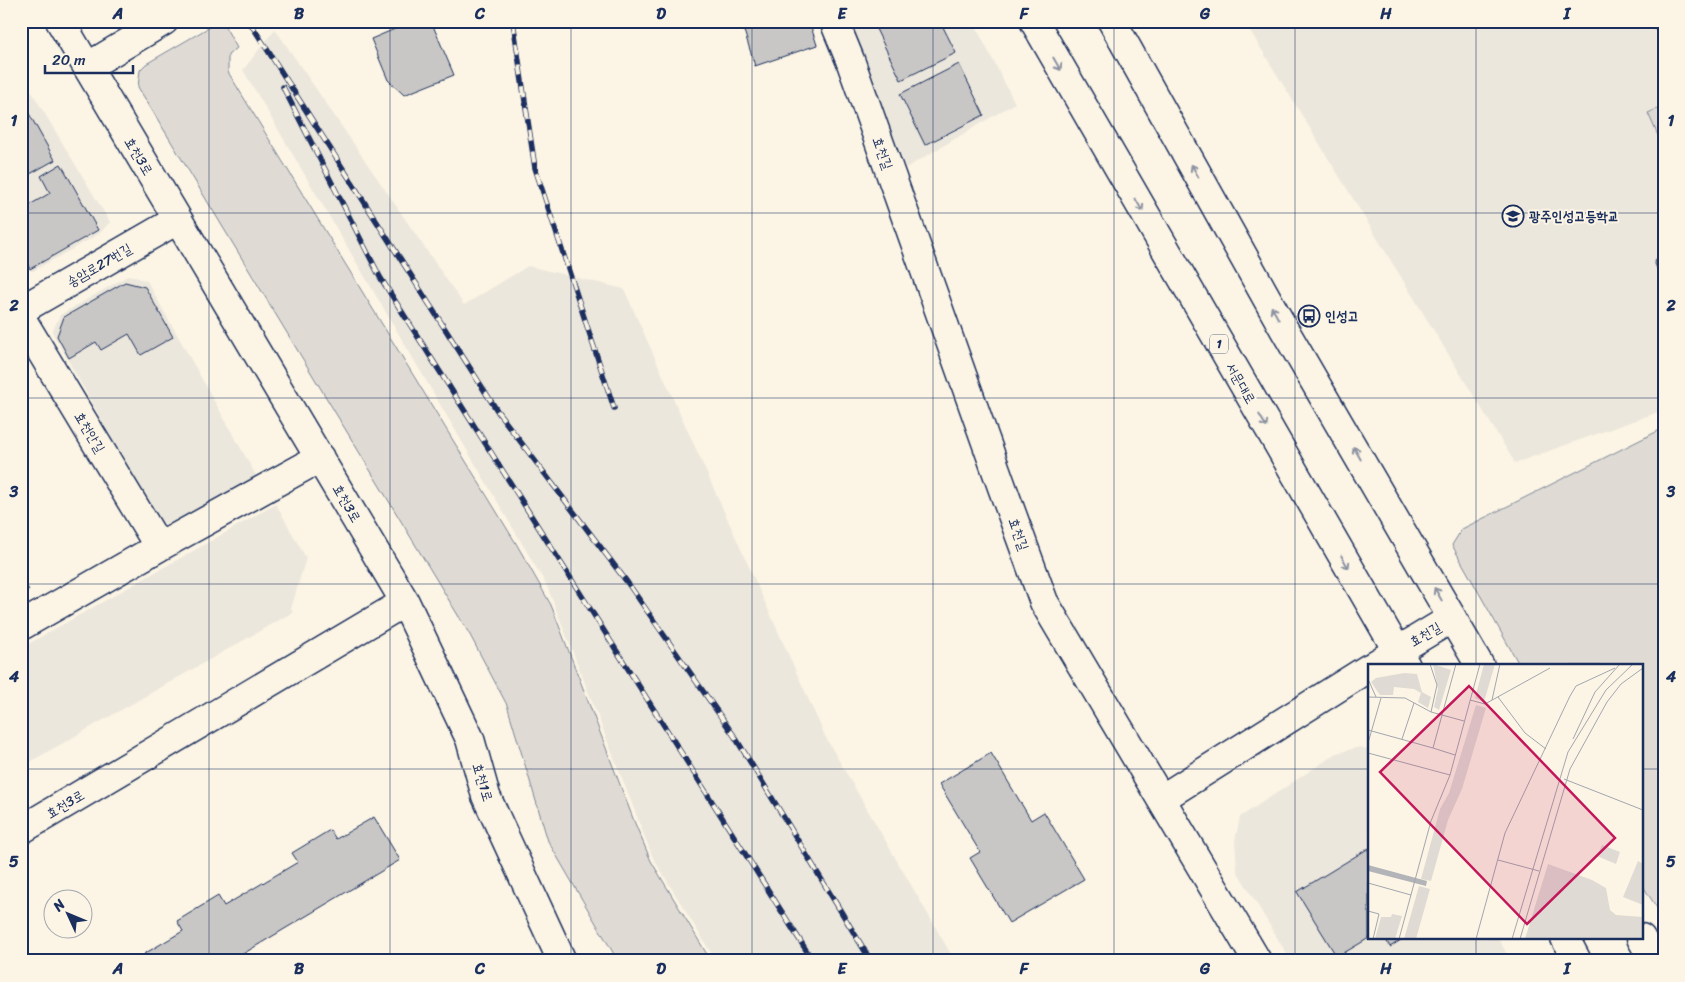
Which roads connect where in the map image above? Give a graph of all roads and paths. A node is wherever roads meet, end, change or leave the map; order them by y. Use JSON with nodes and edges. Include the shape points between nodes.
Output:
{"nodes":[{"id":1,"x":60,"y":21,"type":"edge"},
{"id":2,"x":164,"y":21,"type":"edge"},
{"id":3,"x":834,"y":21,"type":"edge"},
{"id":4,"x":1034,"y":21,"type":"edge"},
{"id":5,"x":1112,"y":21,"type":"edge"},
{"id":6,"x":86,"y":66,"type":"junction"},
{"id":7,"x":177,"y":220,"type":"junction"},
{"id":8,"x":21,"y":310,"type":"edge"},
{"id":9,"x":21,"y":318,"type":"edge"},
{"id":10,"x":320,"y":458,"type":"junction"},
{"id":11,"x":159,"y":547,"type":"junction"},
{"id":12,"x":405,"y":602,"type":"junction"},
{"id":13,"x":1452,"y":618,"type":"junction"},
{"id":14,"x":21,"y":626,"type":"edge"},
{"id":15,"x":1401,"y":658,"type":"edge"},
{"id":16,"x":1380,"y":664,"type":"edge"},
{"id":17,"x":1479,"y":664,"type":"edge"},
{"id":18,"x":1368,"y":669,"type":"edge"},
{"id":19,"x":1161,"y":798,"type":"junction"},
{"id":20,"x":21,"y":830,"type":"edge"},
{"id":21,"x":1565,"y":940,"type":"edge"},
{"id":22,"x":1642,"y":940,"type":"edge"},
{"id":23,"x":562,"y":961,"type":"edge"},
{"id":24,"x":1257,"y":961,"type":"edge"},
{"id":25,"x":1578,"y":961,"type":"edge"},
{"id":26,"x":1654,"y":961,"type":"edge"}],
"edges":[{"from":1,"to":6,"type":"street","name":"효천3로"},
{"from":2,"to":6,"type":"street"},
{"from":3,"to":19,"type":"street","name":"효천길","via":[[1044,602]]},
{"from":4,"to":15,"type":"street","name":"서문대로","number":"1","one_way":true},
{"from":13,"to":5,"type":"street","one_way":true,"via":[[1284,329]]},
{"from":6,"to":7,"type":"street","name":"효천3로"},
{"from":7,"to":8,"type":"street","name":"송암로27번길"},
{"from":7,"to":10,"type":"street","name":"효천3로"},
{"from":9,"to":11,"type":"street","name":"효천안길"},
{"from":10,"to":11,"type":"street"},
{"from":10,"to":12,"type":"street","name":"효천3로"},
{"from":11,"to":14,"type":"street"},
{"from":12,"to":20,"type":"street","name":"효천3로"},
{"from":12,"to":23,"type":"street","name":"효천1로","via":[[470,739],[486,796]]},
{"from":13,"to":15,"type":"street","name":"효천길"},
{"from":13,"to":17,"type":"street"},
{"from":15,"to":16,"type":"street","name":"효천길"},
{"from":18,"to":19,"type":"street"},
{"from":19,"to":24,"type":"street","name":"효천길"},
{"from":21,"to":25,"type":"street"},
{"from":22,"to":26,"type":"street"}]}
